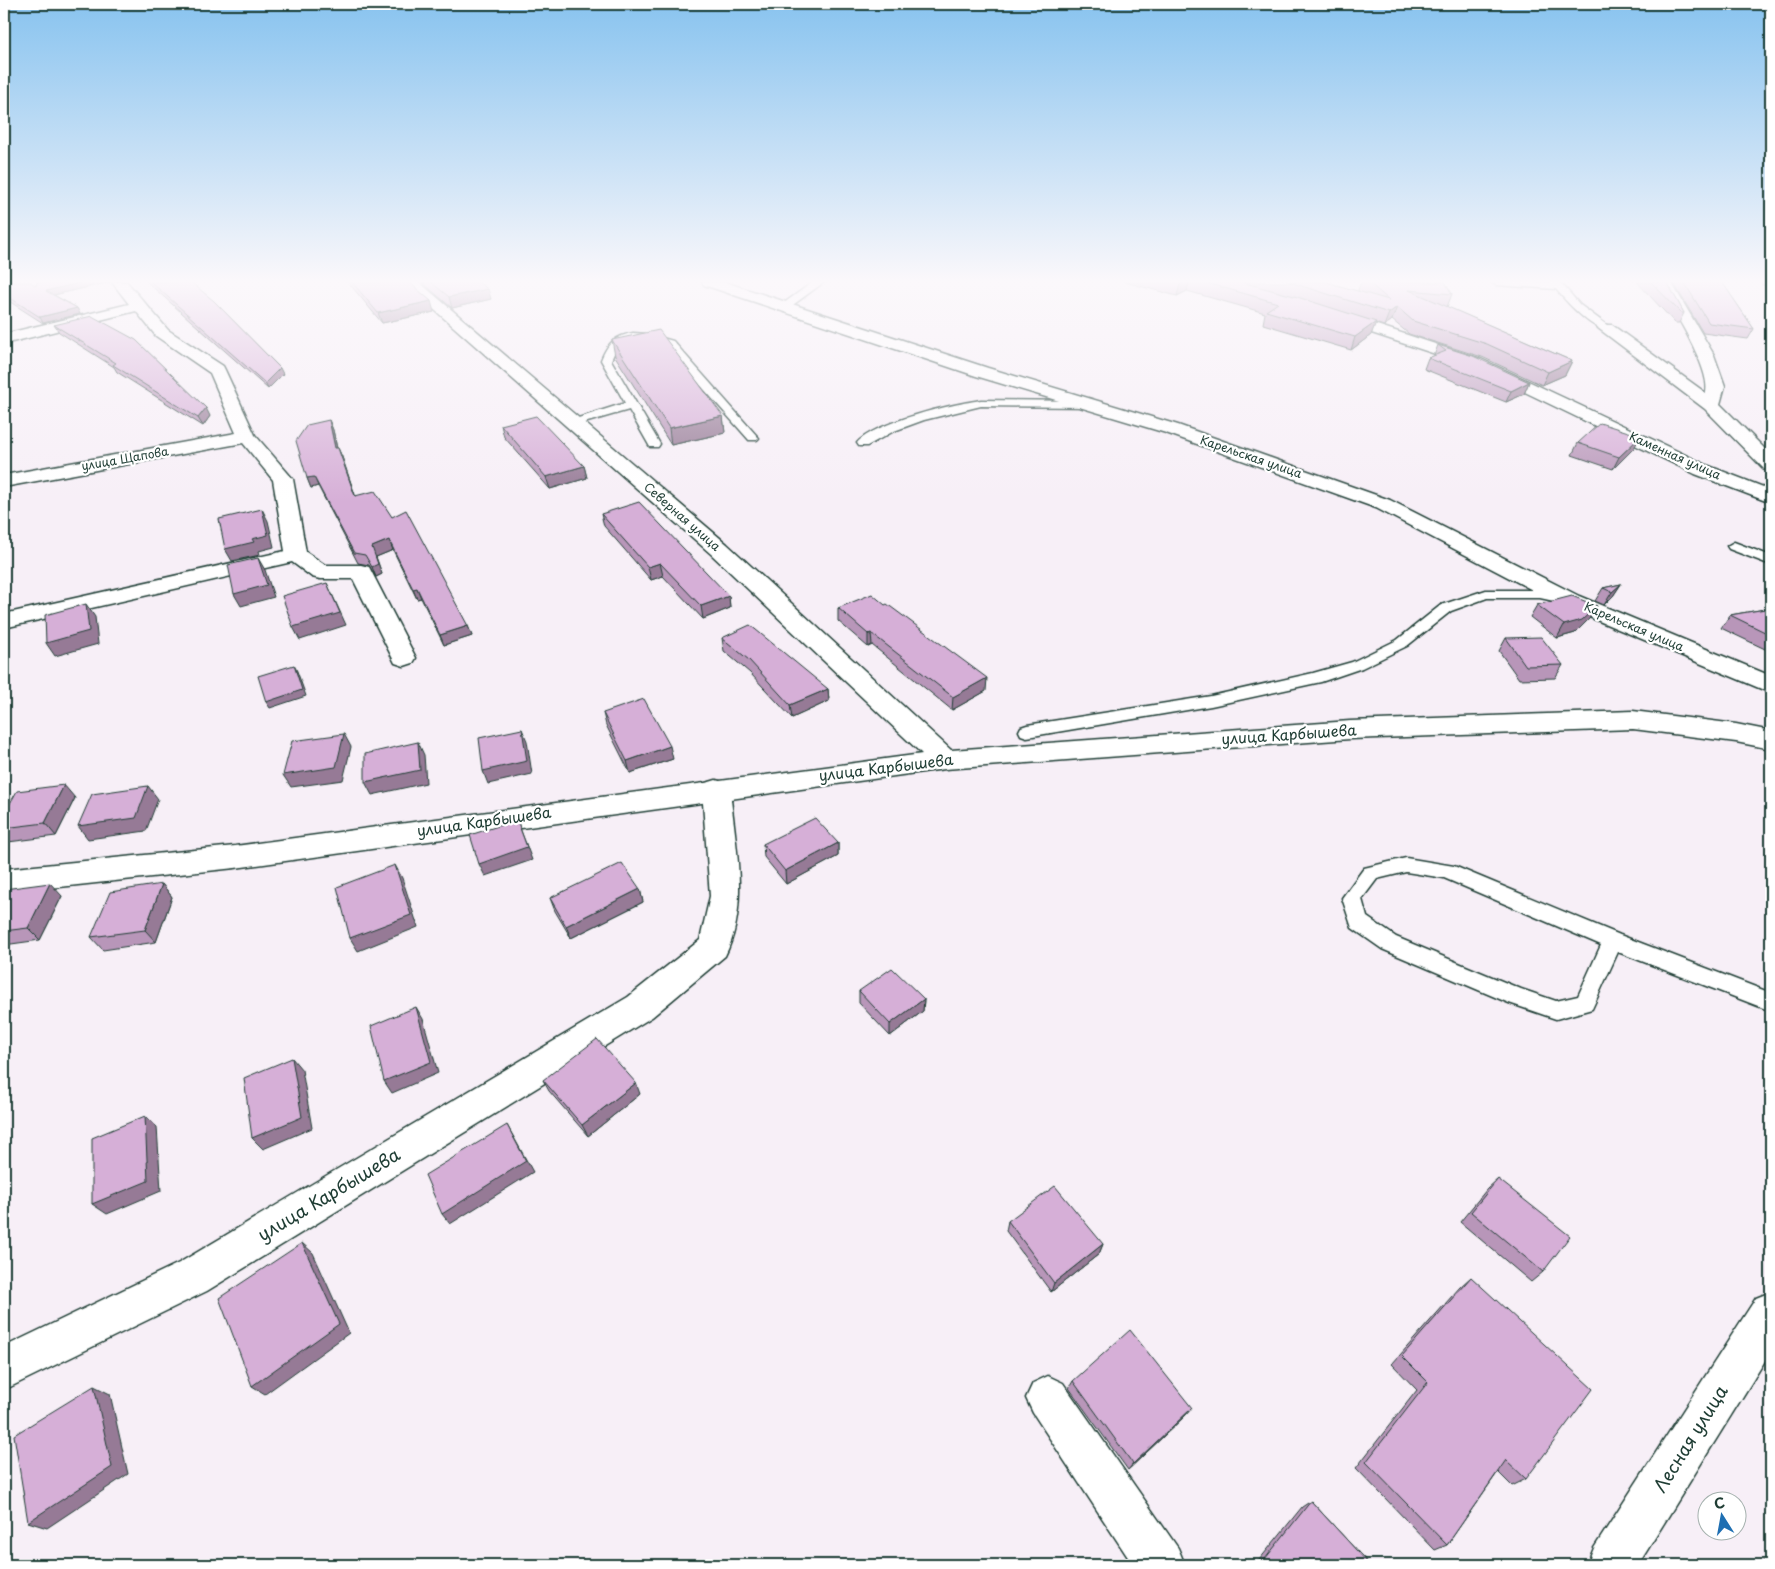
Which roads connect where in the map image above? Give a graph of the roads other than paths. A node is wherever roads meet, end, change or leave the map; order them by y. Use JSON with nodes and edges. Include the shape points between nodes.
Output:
{"nodes":[{"id":1,"x":195,"y":355,"type":"edge"},
{"id":2,"x":495,"y":355,"type":"edge"},
{"id":3,"x":608,"y":355,"type":"edge"},
{"id":4,"x":680,"y":355,"type":"edge"},
{"id":5,"x":933,"y":355,"type":"edge"},
{"id":6,"x":1454,"y":355,"type":"edge"},
{"id":7,"x":1643,"y":355,"type":"edge"},
{"id":8,"x":1706,"y":355,"type":"edge"},
{"id":9,"x":632,"y":404,"type":"junction"},
{"id":10,"x":1088,"y":404,"type":"junction"},
{"id":11,"x":1711,"y":405,"type":"junction"},
{"id":12,"x":573,"y":423,"type":"junction"},
{"id":13,"x":246,"y":437,"type":"junction"},
{"id":14,"x":753,"y":438,"type":"dead end"},
{"id":15,"x":863,"y":443,"type":"dead end"},
{"id":16,"x":654,"y":444,"type":"dead end"},
{"id":17,"x":1771,"y":465,"type":"edge"},
{"id":18,"x":4,"y":481,"type":"edge"},
{"id":19,"x":1771,"y":497,"type":"edge"},
{"id":20,"x":1734,"y":546,"type":"dead end"},
{"id":21,"x":296,"y":555,"type":"junction"},
{"id":22,"x":1771,"y":561,"type":"edge"},
{"id":23,"x":1571,"y":601,"type":"junction"},
{"id":24,"x":4,"y":621,"type":"edge"},
{"id":25,"x":404,"y":658,"type":"dead end"},
{"id":26,"x":1771,"y":685,"type":"edge"},
{"id":27,"x":1027,"y":731,"type":"dead end"},
{"id":28,"x":1771,"y":740,"type":"edge"},
{"id":29,"x":945,"y":760,"type":"junction"},
{"id":30,"x":716,"y":790,"type":"junction"},
{"id":31,"x":4,"y":881,"type":"edge"},
{"id":32,"x":1613,"y":941,"type":"junction"},
{"id":33,"x":1771,"y":1002,"type":"edge"},
{"id":34,"x":1771,"y":1313,"type":"edge"},
{"id":35,"x":4,"y":1368,"type":"edge"},
{"id":36,"x":1048,"y":1398,"type":"dead end"},
{"id":37,"x":1161,"y":1565,"type":"edge"},
{"id":38,"x":1612,"y":1565,"type":"edge"}],
"edges":[{"from":1,"to":13,"type":"street","via":[[217,370]]},
{"from":2,"to":12,"type":"street","name":"Северная улица"},
{"from":3,"to":9,"type":"lane","via":[[606,360]]},
{"from":4,"to":14,"type":"lane"},
{"from":5,"to":10,"type":"street","name":"Карельская улица"},
{"from":6,"to":19,"type":"street","name":"Каменная улица","via":[[1475,362],[1702,470]]},
{"from":7,"to":11,"type":"street"},
{"from":8,"to":11,"type":"street","via":[[1716,386]]},
{"from":9,"to":12,"type":"lane"},
{"from":9,"to":16,"type":"lane"},
{"from":10,"to":15,"type":"lane","via":[[965,405],[879,433]]},
{"from":10,"to":23,"type":"street","name":"Карельская улица","via":[[1172,429],[1383,504]]},
{"from":11,"to":17,"type":"street"},
{"from":12,"to":29,"type":"street","name":"Северная улица","via":[[719,549]]},
{"from":13,"to":18,"type":"street","name":"улица Щапова"},
{"from":13,"to":21,"type":"street","via":[[283,479]]},
{"from":20,"to":22,"type":"lane"},
{"from":21,"to":24,"type":"street"},
{"from":21,"to":25,"type":"street","via":[[320,572],[361,572]]},
{"from":23,"to":26,"type":"street","name":"Карельская улица"},
{"from":23,"to":27,"type":"lane","via":[[1540,594],[1486,594],[1446,608],[1402,643],[1357,665],[1315,678],[1202,703]]},
{"from":28,"to":29,"type":"street","name":"улица Карбышева","via":[[1633,720],[1350,730]]},
{"from":29,"to":30,"type":"street","name":"улица Карбышева"},
{"from":30,"to":31,"type":"street","name":"улица Карбышева","via":[[235,857]]},
{"from":30,"to":35,"type":"street","name":"улица Карбышева","via":[[725,896],[714,946],[640,1007],[193,1277]]},
{"from":32,"to":32,"type":"lane","via":[[1447,871],[1406,865],[1371,874],[1352,898],[1359,922],[1389,943],[1516,997],[1556,1010],[1585,1003]]},
{"from":32,"to":33,"type":"lane"},
{"from":34,"to":38,"type":"street","name":"Лесная улица"},
{"from":36,"to":37,"type":"street"}]}
